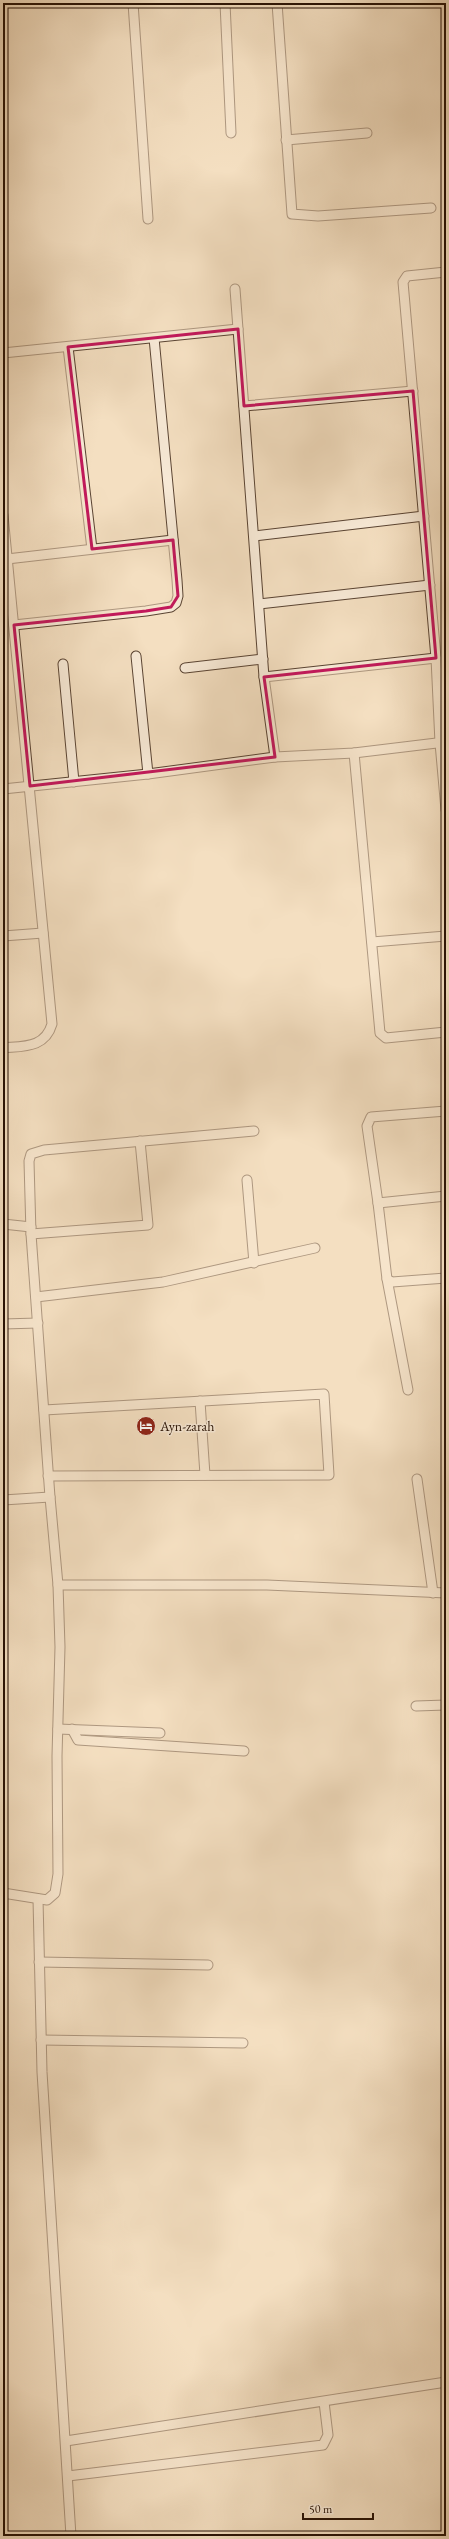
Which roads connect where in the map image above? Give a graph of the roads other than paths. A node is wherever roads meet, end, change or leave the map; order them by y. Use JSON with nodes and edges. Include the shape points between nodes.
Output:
{"nodes":[{"id":1,"x":133,"y":3,"type":"edge"},
{"id":2,"x":225,"y":3,"type":"edge"},
{"id":3,"x":277,"y":3,"type":"edge"},
{"id":4,"x":231,"y":133,"type":"dead end"},
{"id":5,"x":367,"y":133,"type":"dead end"},
{"id":6,"x":286,"y":140,"type":"junction"},
{"id":7,"x":431,"y":208,"type":"dead end"},
{"id":8,"x":148,"y":219,"type":"dead end"},
{"id":9,"x":446,"y":272,"type":"edge"},
{"id":10,"x":235,"y":289,"type":"dead end"},
{"id":11,"x":238,"y":329,"type":"junction"},
{"id":12,"x":154,"y":338,"type":"junction"},
{"id":13,"x":68,"y":347,"type":"junction"},
{"id":14,"x":3,"y":353,"type":"edge"},
{"id":15,"x":413,"y":391,"type":"junction"},
{"id":16,"x":244,"y":406,"type":"junction"},
{"id":17,"x":3,"y":515,"type":"edge"},
{"id":18,"x":424,"y":516,"type":"junction"},
{"id":19,"x":254,"y":536,"type":"junction"},
{"id":20,"x":173,"y":540,"type":"junction"},
{"id":21,"x":92,"y":549,"type":"junction"},
{"id":22,"x":7,"y":559,"type":"junction"},
{"id":23,"x":430,"y":585,"type":"junction"},
{"id":24,"x":259,"y":604,"type":"junction"},
{"id":25,"x":8,"y":605,"type":"edge"},
{"id":26,"x":14,"y":625,"type":"junction"},
{"id":27,"x":136,"y":656,"type":"dead end"},
{"id":28,"x":436,"y":658,"type":"junction"},
{"id":29,"x":263,"y":659,"type":"junction"},
{"id":30,"x":63,"y":664,"type":"dead end"},
{"id":31,"x":185,"y":668,"type":"dead end"},
{"id":32,"x":264,"y":677,"type":"junction"},
{"id":33,"x":443,"y":742,"type":"edge"},
{"id":34,"x":354,"y":753,"type":"junction"},
{"id":35,"x":274,"y":757,"type":"junction"},
{"id":36,"x":148,"y":774,"type":"junction"},
{"id":37,"x":74,"y":782,"type":"junction"},
{"id":38,"x":30,"y":786,"type":"junction"},
{"id":39,"x":3,"y":789,"type":"edge"},
{"id":40,"x":446,"y":810,"type":"edge"},
{"id":41,"x":43,"y":933,"type":"junction"},
{"id":42,"x":3,"y":936,"type":"edge"},
{"id":43,"x":446,"y":936,"type":"edge"},
{"id":44,"x":372,"y":942,"type":"junction"},
{"id":45,"x":446,"y":1032,"type":"edge"},
{"id":46,"x":3,"y":1048,"type":"edge"},
{"id":47,"x":446,"y":1111,"type":"edge"},
{"id":48,"x":254,"y":1131,"type":"dead end"},
{"id":49,"x":140,"y":1141,"type":"junction"},
{"id":50,"x":247,"y":1180,"type":"dead end"},
{"id":51,"x":446,"y":1196,"type":"edge"},
{"id":52,"x":378,"y":1203,"type":"junction"},
{"id":53,"x":3,"y":1224,"type":"edge"},
{"id":54,"x":31,"y":1230,"type":"junction"},
{"id":55,"x":315,"y":1248,"type":"dead end"},
{"id":56,"x":254,"y":1263,"type":"junction"},
{"id":57,"x":446,"y":1278,"type":"edge"},
{"id":58,"x":387,"y":1279,"type":"junction"},
{"id":59,"x":36,"y":1297,"type":"junction"},
{"id":60,"x":38,"y":1323,"type":"junction"},
{"id":61,"x":3,"y":1324,"type":"edge"},
{"id":62,"x":408,"y":1390,"type":"dead end"},
{"id":63,"x":200,"y":1401,"type":"junction"},
{"id":64,"x":44,"y":1410,"type":"junction"},
{"id":65,"x":205,"y":1475,"type":"junction"},
{"id":66,"x":48,"y":1476,"type":"junction"},
{"id":67,"x":417,"y":1479,"type":"dead end"},
{"id":68,"x":50,"y":1497,"type":"junction"},
{"id":69,"x":3,"y":1500,"type":"edge"},
{"id":70,"x":58,"y":1584,"type":"junction"},
{"id":71,"x":433,"y":1593,"type":"junction"},
{"id":72,"x":446,"y":1593,"type":"edge"},
{"id":73,"x":446,"y":1705,"type":"edge"},
{"id":74,"x":416,"y":1706,"type":"dead end"},
{"id":75,"x":58,"y":1729,"type":"junction"},
{"id":76,"x":72,"y":1729,"type":"junction"},
{"id":77,"x":160,"y":1733,"type":"dead end"},
{"id":78,"x":244,"y":1751,"type":"dead end"},
{"id":79,"x":3,"y":1893,"type":"edge"},
{"id":80,"x":38,"y":1899,"type":"junction"},
{"id":81,"x":39,"y":1962,"type":"junction"},
{"id":82,"x":208,"y":1965,"type":"dead end"},
{"id":83,"x":41,"y":2040,"type":"junction"},
{"id":84,"x":242,"y":2043,"type":"dead end"},
{"id":85,"x":446,"y":2382,"type":"edge"},
{"id":86,"x":324,"y":2402,"type":"junction"},
{"id":87,"x":66,"y":2441,"type":"junction"},
{"id":88,"x":68,"y":2476,"type":"junction"},
{"id":89,"x":71,"y":2536,"type":"edge"}],
"edges":[{"from":1,"to":8,"type":"street"},
{"from":2,"to":4,"type":"street"},
{"from":3,"to":6,"type":"street"},
{"from":5,"to":6,"type":"street"},
{"from":6,"to":7,"type":"street","via":[[292,214],[318,216]]},
{"from":9,"to":15,"type":"street","via":[[414,274],[407,276],[403,282]]},
{"from":10,"to":11,"type":"street"},
{"from":11,"to":12,"type":"street"},
{"from":11,"to":16,"type":"street"},
{"from":12,"to":13,"type":"street"},
{"from":12,"to":20,"type":"street"},
{"from":13,"to":14,"type":"street"},
{"from":13,"to":21,"type":"street"},
{"from":15,"to":16,"type":"street"},
{"from":15,"to":18,"type":"street"},
{"from":16,"to":19,"type":"street"},
{"from":17,"to":22,"type":"street"},
{"from":18,"to":19,"type":"street"},
{"from":18,"to":23,"type":"street"},
{"from":19,"to":24,"type":"street"},
{"from":20,"to":21,"type":"street"},
{"from":20,"to":26,"type":"street","via":[[178,596],[176,603],[171,607]]},
{"from":21,"to":22,"type":"street"},
{"from":22,"to":25,"type":"street"},
{"from":23,"to":24,"type":"street"},
{"from":23,"to":28,"type":"street"},
{"from":24,"to":29,"type":"street"},
{"from":25,"to":26,"type":"street"},
{"from":26,"to":38,"type":"street"},
{"from":27,"to":36,"type":"street"},
{"from":28,"to":32,"type":"street"},
{"from":28,"to":33,"type":"street"},
{"from":29,"to":31,"type":"street"},
{"from":29,"to":32,"type":"street"},
{"from":30,"to":37,"type":"street"},
{"from":32,"to":35,"type":"street"},
{"from":33,"to":34,"type":"street"},
{"from":33,"to":40,"type":"street"},
{"from":34,"to":35,"type":"street"},
{"from":34,"to":44,"type":"street"},
{"from":35,"to":36,"type":"street"},
{"from":36,"to":37,"type":"street"},
{"from":37,"to":38,"type":"street"},
{"from":38,"to":39,"type":"street"},
{"from":38,"to":41,"type":"street"},
{"from":41,"to":42,"type":"street"},
{"from":41,"to":46,"type":"street","via":[[52,1024],[49,1034],[37,1044]]},
{"from":43,"to":44,"type":"street"},
{"from":44,"to":45,"type":"street","via":[[382,1037]]},
{"from":47,"to":52,"type":"street","via":[[382,1115],[371,1118],[368,1122]]},
{"from":48,"to":49,"type":"street"},
{"from":49,"to":54,"type":"street","via":[[44,1150],[31,1154]]},
{"from":49,"to":54,"type":"street","via":[[148,1225]]},
{"from":50,"to":56,"type":"street"},
{"from":51,"to":52,"type":"street"},
{"from":52,"to":58,"type":"street"},
{"from":53,"to":54,"type":"street"},
{"from":54,"to":59,"type":"street"},
{"from":55,"to":56,"type":"street"},
{"from":56,"to":59,"type":"street","via":[[163,1282]]},
{"from":57,"to":58,"type":"street","via":[[392,1282]]},
{"from":58,"to":62,"type":"street"},
{"from":59,"to":60,"type":"street"},
{"from":60,"to":61,"type":"street"},
{"from":60,"to":64,"type":"street"},
{"from":63,"to":64,"type":"street"},
{"from":63,"to":65,"type":"street"},
{"from":63,"to":65,"type":"street","via":[[324,1394],[329,1475]]},
{"from":64,"to":66,"type":"street"},
{"from":65,"to":66,"type":"street"},
{"from":66,"to":68,"type":"street"},
{"from":67,"to":71,"type":"street"},
{"from":68,"to":69,"type":"street"},
{"from":68,"to":70,"type":"street"},
{"from":70,"to":71,"type":"street","via":[[274,1585]]},
{"from":70,"to":75,"type":"street"},
{"from":71,"to":72,"type":"street"},
{"from":73,"to":74,"type":"street"},
{"from":75,"to":76,"type":"street"},
{"from":75,"to":80,"type":"street","via":[[57,1885],[52,1898]]},
{"from":76,"to":77,"type":"street"},
{"from":76,"to":78,"type":"street","via":[[78,1740]]},
{"from":79,"to":80,"type":"street"},
{"from":80,"to":81,"type":"street"},
{"from":81,"to":82,"type":"street"},
{"from":81,"to":83,"type":"street"},
{"from":83,"to":84,"type":"street"},
{"from":83,"to":87,"type":"street"},
{"from":85,"to":86,"type":"street"},
{"from":86,"to":87,"type":"street"},
{"from":86,"to":88,"type":"street","via":[[328,2435],[323,2445]]},
{"from":87,"to":88,"type":"street"},
{"from":88,"to":89,"type":"street"}]}
